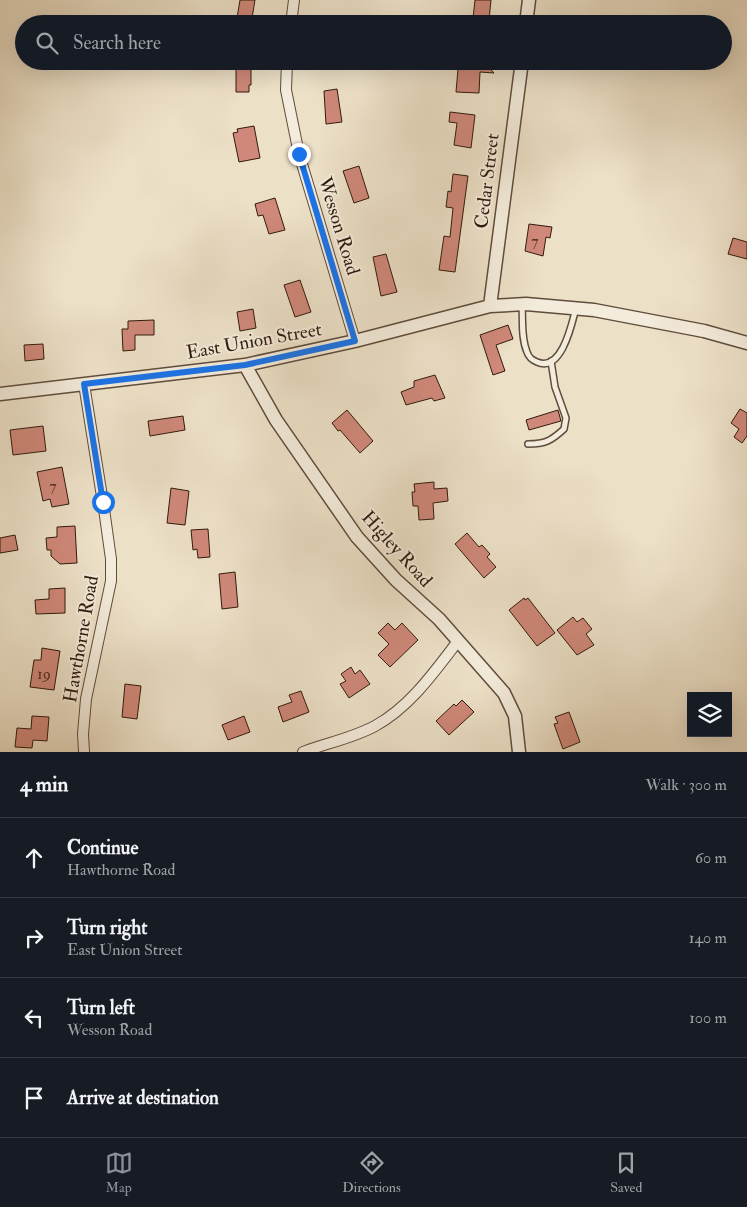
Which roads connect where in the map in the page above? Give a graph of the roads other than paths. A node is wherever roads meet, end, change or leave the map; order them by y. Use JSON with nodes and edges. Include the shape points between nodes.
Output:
{"nodes":[{"id":1,"x":294,"y":0,"type":"edge"},
{"id":2,"x":529,"y":0,"type":"edge"},
{"id":3,"x":292,"y":15,"type":"edge"},
{"id":4,"x":527,"y":15,"type":"edge"},
{"id":5,"x":287,"y":70,"type":"edge"},
{"id":6,"x":521,"y":70,"type":"edge"},
{"id":7,"x":522,"y":304,"type":"junction"},
{"id":8,"x":490,"y":306,"type":"junction"},
{"id":9,"x":576,"y":308,"type":"junction"},
{"id":10,"x":355,"y":341,"type":"junction"},
{"id":11,"x":747,"y":342,"type":"edge"},
{"id":12,"x":551,"y":361,"type":"junction"},
{"id":13,"x":245,"y":365,"type":"junction"},
{"id":14,"x":84,"y":384,"type":"junction"},
{"id":15,"x":0,"y":394,"type":"edge"},
{"id":16,"x":528,"y":444,"type":"dead end"},
{"id":17,"x":458,"y":641,"type":"junction"},
{"id":18,"x":84,"y":752,"type":"edge"},
{"id":19,"x":303,"y":752,"type":"edge"},
{"id":20,"x":519,"y":752,"type":"edge"}],
"edges":[{"from":1,"to":3,"type":"street"},
{"from":2,"to":4,"type":"street"},
{"from":5,"to":10,"type":"street","name":"Wesson Road","via":[[286,90],[299,154]]},
{"from":6,"to":8,"type":"street","name":"Cedar Street"},
{"from":7,"to":8,"type":"street","name":"East Union Street"},
{"from":7,"to":9,"type":"street","name":"East Union Street"},
{"from":7,"to":12,"type":"lane","via":[[523,334],[530,359],[541,364]]},
{"from":8,"to":10,"type":"street","name":"East Union Street"},
{"from":9,"to":11,"type":"street","name":"East Union Street"},
{"from":9,"to":12,"type":"lane","via":[[564,345]]},
{"from":10,"to":13,"type":"street","name":"East Union Street"},
{"from":12,"to":16,"type":"lane","via":[[555,387],[566,418],[564,429],[553,439],[541,444]]},
{"from":13,"to":14,"type":"street","name":"East Union Street"},
{"from":13,"to":17,"type":"street","name":"Higley Road","via":[[276,420],[357,538]]},
{"from":14,"to":15,"type":"street","name":"East Union Street"},
{"from":14,"to":18,"type":"street","name":"Hawthorne Road","via":[[111,559],[111,581],[86,699]]},
{"from":17,"to":19,"type":"street","via":[[426,682],[376,726]]},
{"from":17,"to":20,"type":"street","name":"Higley Road","via":[[504,693],[515,716]]}]}
